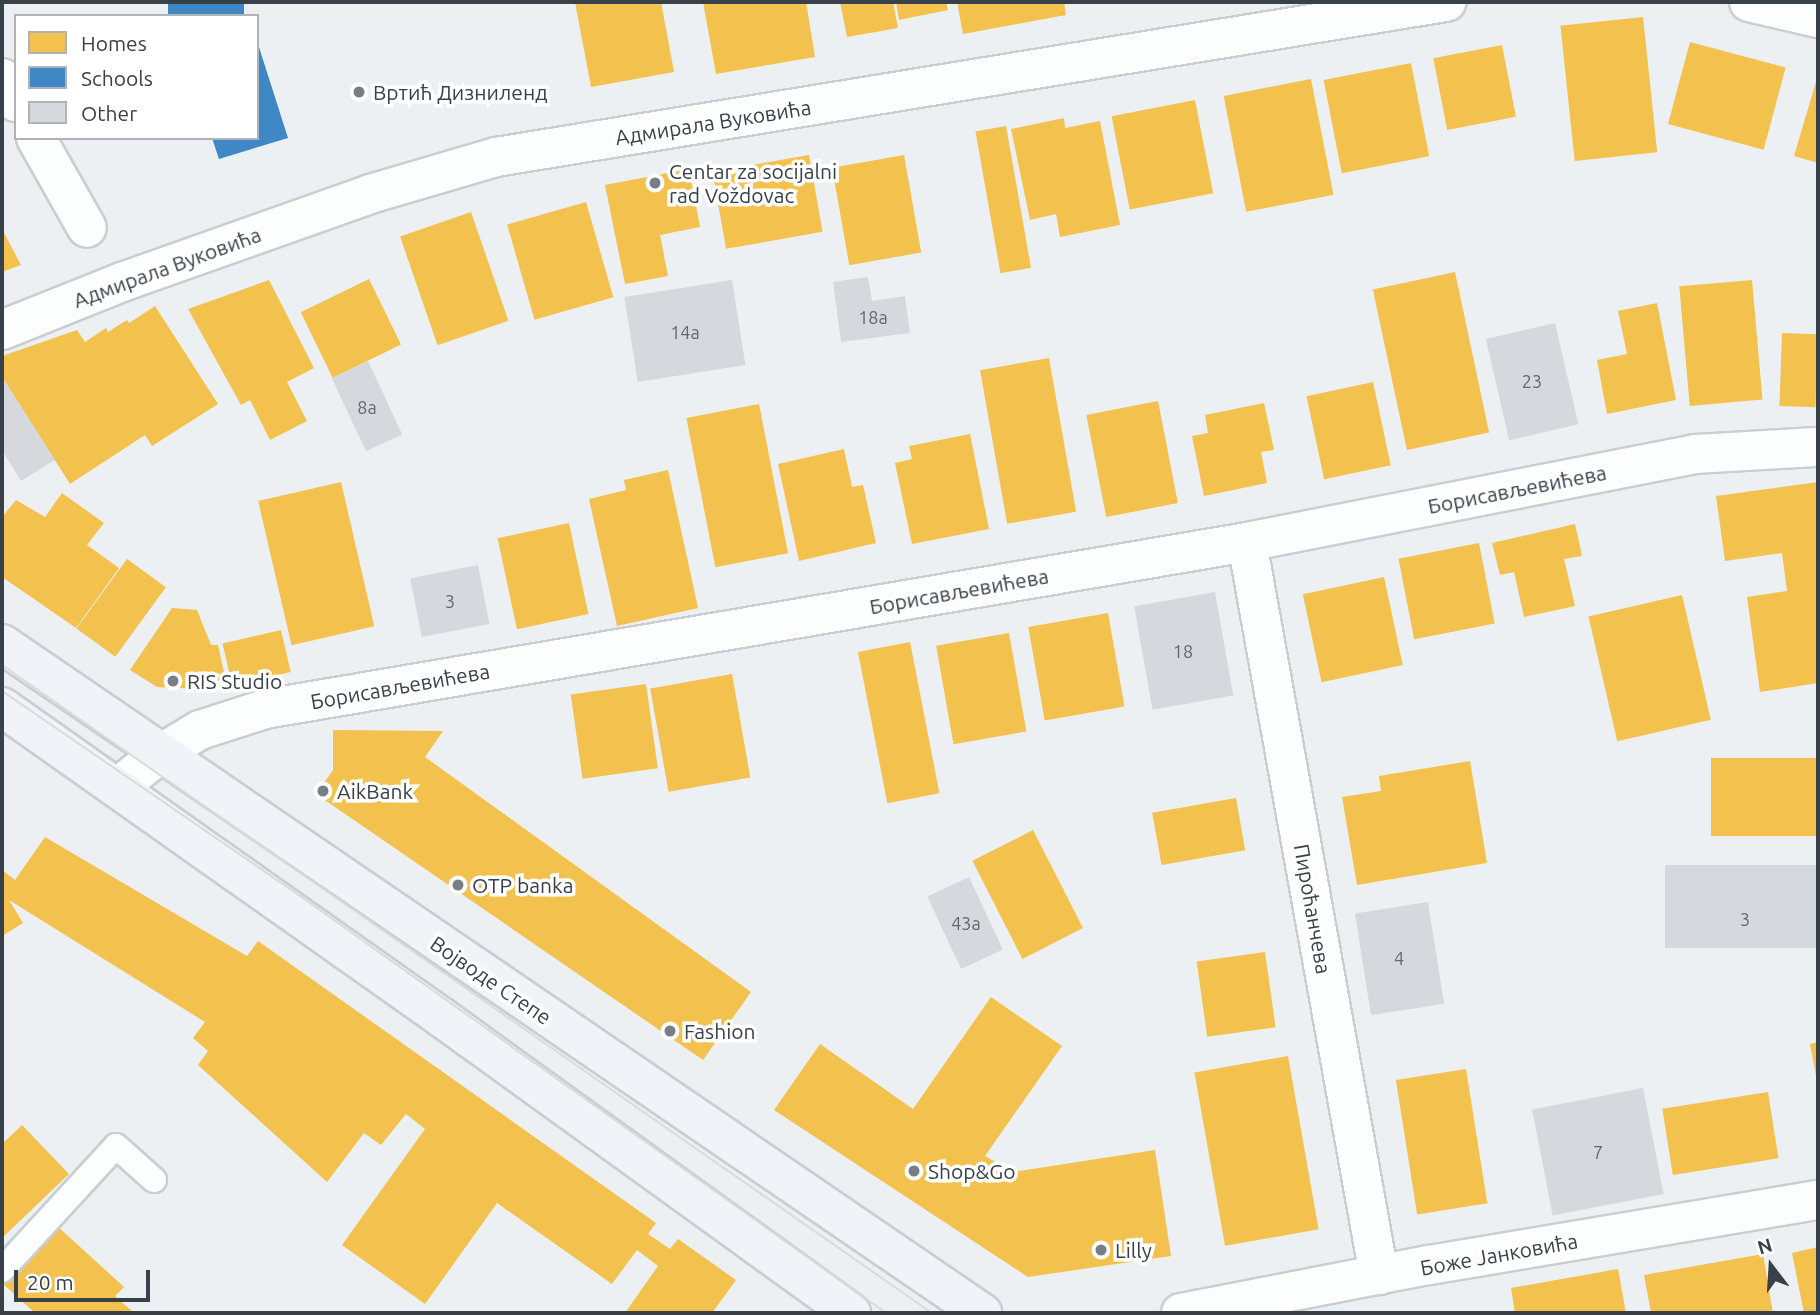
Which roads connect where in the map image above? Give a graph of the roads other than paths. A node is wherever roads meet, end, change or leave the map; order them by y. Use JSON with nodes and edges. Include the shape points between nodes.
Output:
{"nodes":[{"id":1,"x":1446,"y":2,"type":"edge"},
{"id":2,"x":1749,"y":2,"type":"edge"},
{"id":3,"x":1818,"y":18,"type":"edge"},
{"id":4,"x":2,"y":78,"type":"edge"},
{"id":5,"x":14,"y":99,"type":"edge"},
{"id":6,"x":37,"y":140,"type":"edge"},
{"id":7,"x":87,"y":228,"type":"dead end"},
{"id":8,"x":2,"y":330,"type":"edge"},
{"id":9,"x":1818,"y":447,"type":"edge"},
{"id":10,"x":1247,"y":542,"type":"junction"},
{"id":11,"x":2,"y":644,"type":"edge"},
{"id":12,"x":2,"y":707,"type":"edge"},
{"id":13,"x":160,"y":754,"type":"junction"},
{"id":14,"x":118,"y":787,"type":"junction"},
{"id":15,"x":154,"y":1180,"type":"dead end"},
{"id":16,"x":1818,"y":1200,"type":"edge"},
{"id":17,"x":2,"y":1270,"type":"edge"},
{"id":18,"x":1380,"y":1275,"type":"junction"},
{"id":19,"x":851,"y":1313,"type":"edge"},
{"id":20,"x":982,"y":1313,"type":"edge"},
{"id":21,"x":1181,"y":1313,"type":"edge"}],
"edges":[{"from":1,"to":8,"type":"street","name":"Адмирала Вуковића","via":[[496,157],[370,194]]},
{"from":2,"to":3,"type":"street"},
{"from":4,"to":5,"type":"street"},
{"from":6,"to":7,"type":"street"},
{"from":9,"to":10,"type":"street","name":"Борисављевићева","via":[[1695,454]]},
{"from":10,"to":13,"type":"street","name":"Борисављевићева","via":[[265,709],[200,730]]},
{"from":10,"to":18,"type":"street","name":"Пироћанчева"},
{"from":11,"to":13,"type":"main road","name":"Војводе Степе"},
{"from":12,"to":14,"type":"main road"},
{"from":13,"to":14,"type":"street","name":"Борисављевићева"},
{"from":13,"to":20,"type":"main road","name":"Војводе Степе"},
{"from":14,"to":19,"type":"main road"},
{"from":15,"to":17,"type":"lane","via":[[116,1146]]},
{"from":16,"to":18,"type":"street","name":"Боже Јанковића"},
{"from":18,"to":21,"type":"street","name":"Боже Јанковића"}]}
